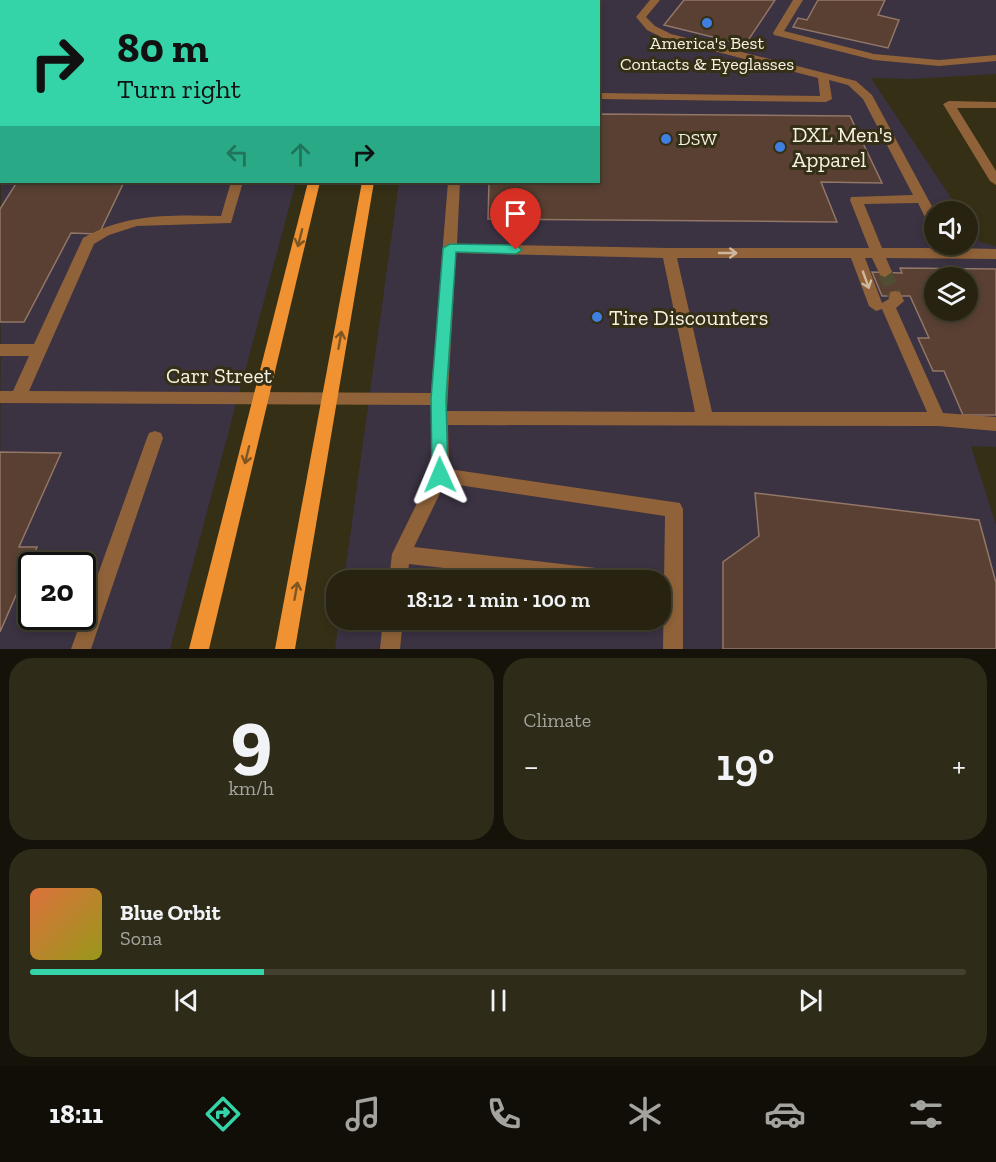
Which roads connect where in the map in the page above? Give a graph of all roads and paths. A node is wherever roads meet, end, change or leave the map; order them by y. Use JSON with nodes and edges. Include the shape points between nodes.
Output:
{"nodes":[{"id":1,"x":656,"y":0,"type":"edge"},
{"id":2,"x":798,"y":0,"type":"edge"},
{"id":3,"x":996,"y":58,"type":"edge"},
{"id":4,"x":822,"y":76,"type":"junction"},
{"id":5,"x":600,"y":96,"type":"edge"},
{"id":6,"x":996,"y":105,"type":"edge"},
{"id":7,"x":996,"y":181,"type":"edge"},
{"id":8,"x":237,"y":183,"type":"edge"},
{"id":9,"x":314,"y":183,"type":"edge"},
{"id":10,"x":368,"y":183,"type":"edge"},
{"id":11,"x":454,"y":183,"type":"edge"},
{"id":12,"x":922,"y":199,"type":"junction"},
{"id":13,"x":924,"y":203,"type":"edge"},
{"id":14,"x":450,"y":248,"type":"junction"},
{"id":15,"x":924,"y":250,"type":"edge"},
{"id":16,"x":978,"y":252,"type":"edge"},
{"id":17,"x":669,"y":253,"type":"junction"},
{"id":18,"x":877,"y":253,"type":"junction"},
{"id":19,"x":857,"y":254,"type":"junction"},
{"id":20,"x":996,"y":254,"type":"edge"},
{"id":21,"x":885,"y":272,"type":"tunnel mouth"},
{"id":22,"x":0,"y":350,"type":"edge"},
{"id":23,"x":39,"y":350,"type":"junction"},
{"id":24,"x":0,"y":397,"type":"edge"},
{"id":25,"x":18,"y":397,"type":"junction"},
{"id":26,"x":330,"y":397,"type":"junction"},
{"id":27,"x":261,"y":399,"type":"junction"},
{"id":28,"x":439,"y":399,"type":"junction"},
{"id":29,"x":439,"y":418,"type":"junction"},
{"id":30,"x":705,"y":419,"type":"junction"},
{"id":31,"x":938,"y":419,"type":"junction"},
{"id":32,"x":996,"y":424,"type":"edge"},
{"id":33,"x":154,"y":438,"type":"dead end"},
{"id":34,"x":440,"y":475,"type":"junction"},
{"id":35,"x":401,"y":554,"type":"junction"},
{"id":36,"x":399,"y":570,"type":"edge"},
{"id":37,"x":537,"y":570,"type":"edge"},
{"id":38,"x":668,"y":570,"type":"edge"},
{"id":39,"x":671,"y":628,"type":"edge"},
{"id":40,"x":393,"y":630,"type":"edge"},
{"id":41,"x":81,"y":649,"type":"edge"},
{"id":42,"x":199,"y":649,"type":"edge"},
{"id":43,"x":285,"y":649,"type":"edge"},
{"id":44,"x":392,"y":649,"type":"edge"},
{"id":45,"x":673,"y":649,"type":"edge"}],
"edges":[{"from":1,"to":4,"type":"street","via":[[641,17],[667,36]]},
{"from":2,"to":3,"type":"street","via":[[778,33],[874,57],[939,63]]},
{"from":4,"to":5,"type":"street","via":[[826,99]]},
{"from":4,"to":12,"type":"street","via":[[852,83],[868,97]]},
{"from":6,"to":7,"type":"street","via":[[949,104]]},
{"from":8,"to":23,"type":"street","via":[[226,220],[139,219],[88,241]]},
{"from":9,"to":27,"type":"main road","one_way":true},
{"from":26,"to":10,"type":"main road","one_way":true},
{"from":11,"to":14,"type":"street"},
{"from":12,"to":13,"type":"street"},
{"from":12,"to":18,"type":"street","via":[[856,200]]},
{"from":14,"to":17,"type":"street"},
{"from":14,"to":28,"type":"street"},
{"from":15,"to":18,"type":"street"},
{"from":16,"to":20,"type":"street"},
{"from":17,"to":19,"type":"street","one_way":true},
{"from":17,"to":30,"type":"street"},
{"from":18,"to":19,"type":"street"},
{"from":18,"to":21,"type":"street"},
{"from":19,"to":31,"type":"street","one_way":true,"via":[[886,303]]},
{"from":22,"to":23,"type":"street"},
{"from":23,"to":25,"type":"street"},
{"from":24,"to":25,"type":"street","name":"Carr Street"},
{"from":25,"to":27,"type":"street","name":"Carr Street"},
{"from":26,"to":27,"type":"street","name":"Carr Street"},
{"from":26,"to":28,"type":"street","name":"Carr Street"},
{"from":43,"to":26,"type":"main road","one_way":true},
{"from":27,"to":42,"type":"main road","one_way":true},
{"from":28,"to":29,"type":"street"},
{"from":29,"to":30,"type":"street"},
{"from":29,"to":34,"type":"street"},
{"from":30,"to":31,"type":"street"},
{"from":31,"to":32,"type":"street"},
{"from":33,"to":41,"type":"street"},
{"from":34,"to":35,"type":"street"},
{"from":34,"to":38,"type":"street","via":[[674,509]]},
{"from":35,"to":36,"type":"street"},
{"from":35,"to":37,"type":"street"},
{"from":39,"to":45,"type":"street"},
{"from":40,"to":44,"type":"street"}]}
